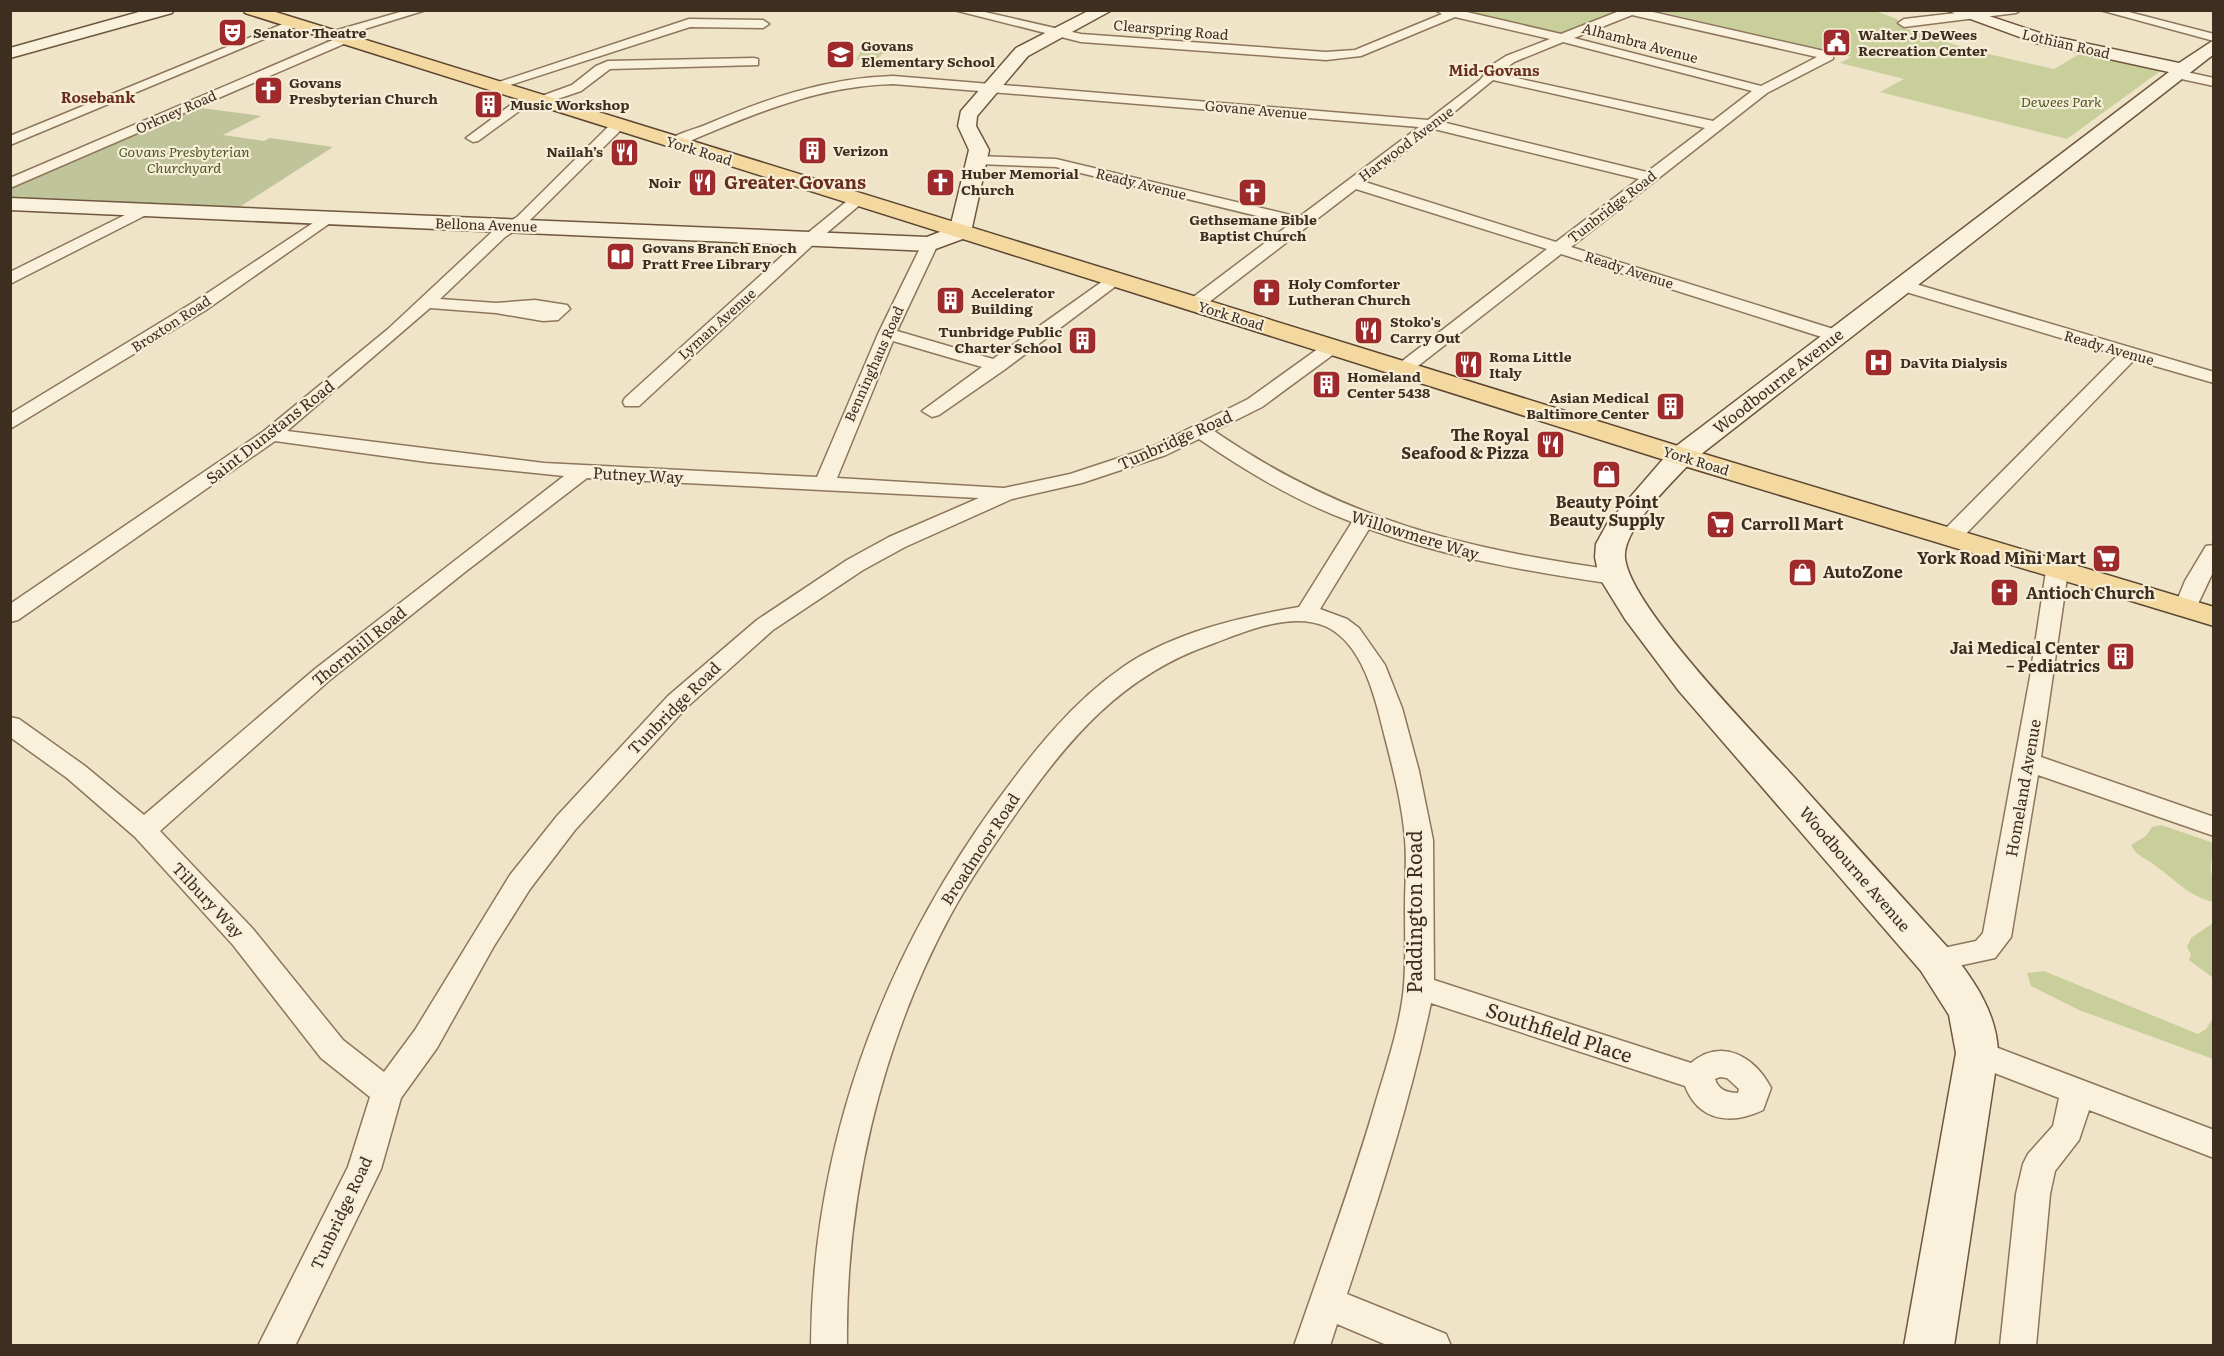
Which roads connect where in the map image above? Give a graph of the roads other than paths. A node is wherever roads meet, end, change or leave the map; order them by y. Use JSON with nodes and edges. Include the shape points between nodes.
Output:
{"nodes":[{"id":1,"x":166,"y":10,"type":"edge"},
{"id":2,"x":251,"y":10,"type":"edge"},
{"id":3,"x":421,"y":10,"type":"edge"},
{"id":4,"x":959,"y":10,"type":"edge"},
{"id":5,"x":1104,"y":10,"type":"edge"},
{"id":6,"x":1440,"y":10,"type":"edge"},
{"id":7,"x":1631,"y":10,"type":"edge"},
{"id":8,"x":2016,"y":10,"type":"edge"},
{"id":9,"x":2105,"y":10,"type":"edge"},
{"id":10,"x":1454,"y":13,"type":"junction"},
{"id":11,"x":1959,"y":13,"type":"edge"},
{"id":12,"x":1904,"y":23,"type":"dead end"},
{"id":13,"x":294,"y":24,"type":"junction"},
{"id":14,"x":763,"y":24,"type":"dead end"},
{"id":15,"x":1056,"y":33,"type":"junction"},
{"id":16,"x":337,"y":38,"type":"junction"},
{"id":17,"x":1561,"y":38,"type":"junction"},
{"id":18,"x":2214,"y":38,"type":"edge"},
{"id":19,"x":2214,"y":45,"type":"edge"},
{"id":20,"x":10,"y":53,"type":"edge"},
{"id":21,"x":754,"y":62,"type":"dead end"},
{"id":22,"x":2179,"y":72,"type":"junction"},
{"id":23,"x":1491,"y":76,"type":"junction"},
{"id":24,"x":2214,"y":82,"type":"edge"},
{"id":25,"x":493,"y":87,"type":"junction"},
{"id":26,"x":990,"y":88,"type":"junction"},
{"id":27,"x":1762,"y":90,"type":"junction"},
{"id":28,"x":534,"y":100,"type":"junction"},
{"id":29,"x":1432,"y":124,"type":"junction"},
{"id":30,"x":618,"y":125,"type":"junction"},
{"id":31,"x":1715,"y":126,"type":"junction"},
{"id":32,"x":473,"y":138,"type":"dead end"},
{"id":33,"x":10,"y":141,"type":"edge"},
{"id":34,"x":673,"y":143,"type":"junction"},
{"id":35,"x":976,"y":160,"type":"junction"},
{"id":36,"x":1650,"y":177,"type":"junction"},
{"id":37,"x":1353,"y":183,"type":"junction"},
{"id":38,"x":10,"y":184,"type":"edge"},
{"id":39,"x":857,"y":200,"type":"junction"},
{"id":40,"x":10,"y":204,"type":"edge"},
{"id":41,"x":145,"y":210,"type":"junction"},
{"id":42,"x":328,"y":218,"type":"junction"},
{"id":43,"x":1303,"y":223,"type":"junction"},
{"id":44,"x":511,"y":226,"type":"junction"},
{"id":45,"x":960,"y":232,"type":"junction"},
{"id":46,"x":810,"y":238,"type":"junction"},
{"id":47,"x":930,"y":244,"type":"junction"},
{"id":48,"x":1560,"y":248,"type":"junction"},
{"id":49,"x":10,"y":279,"type":"edge"},
{"id":50,"x":1116,"y":280,"type":"junction"},
{"id":51,"x":1902,"y":285,"type":"junction"},
{"id":52,"x":426,"y":303,"type":"junction"},
{"id":53,"x":1194,"y":305,"type":"junction"},
{"id":54,"x":496,"y":308,"type":"dead end"},
{"id":55,"x":887,"y":334,"type":"junction"},
{"id":56,"x":1837,"y":336,"type":"junction"},
{"id":57,"x":1332,"y":347,"type":"junction"},
{"id":58,"x":2129,"y":354,"type":"junction"},
{"id":59,"x":998,"y":366,"type":"junction"},
{"id":60,"x":1403,"y":369,"type":"junction"},
{"id":61,"x":2214,"y":378,"type":"edge"},
{"id":62,"x":632,"y":402,"type":"dead end"},
{"id":63,"x":932,"y":411,"type":"dead end"},
{"id":64,"x":10,"y":423,"type":"edge"},
{"id":65,"x":1202,"y":431,"type":"junction"},
{"id":66,"x":271,"y":435,"type":"junction"},
{"id":67,"x":1681,"y":456,"type":"junction"},
{"id":68,"x":583,"y":472,"type":"junction"},
{"id":69,"x":823,"y":486,"type":"junction"},
{"id":70,"x":1006,"y":494,"type":"junction"},
{"id":71,"x":1363,"y":522,"type":"junction"},
{"id":72,"x":1949,"y":538,"type":"junction"},
{"id":73,"x":2214,"y":550,"type":"edge"},
{"id":74,"x":2058,"y":571,"type":"junction"},
{"id":75,"x":1614,"y":577,"type":"junction"},
{"id":76,"x":1307,"y":612,"type":"junction"},
{"id":77,"x":2199,"y":613,"type":"edge"},
{"id":78,"x":10,"y":615,"type":"edge"},
{"id":79,"x":10,"y":725,"type":"edge"},
{"id":80,"x":2028,"y":762,"type":"junction"},
{"id":81,"x":2214,"y":827,"type":"edge"},
{"id":82,"x":144,"y":830,"type":"junction"},
{"id":83,"x":1935,"y":960,"type":"junction"},
{"id":84,"x":1419,"y":987,"type":"junction"},
{"id":85,"x":1977,"y":1053,"type":"junction"},
{"id":86,"x":1699,"y":1078,"type":"dead end"},
{"id":87,"x":2077,"y":1090,"type":"junction"},
{"id":88,"x":387,"y":1093,"type":"junction"},
{"id":89,"x":2214,"y":1144,"type":"edge"},
{"id":90,"x":1328,"y":1303,"type":"junction"},
{"id":91,"x":276,"y":1346,"type":"edge"},
{"id":92,"x":829,"y":1346,"type":"edge"},
{"id":93,"x":1312,"y":1346,"type":"edge"},
{"id":94,"x":1433,"y":1346,"type":"edge"},
{"id":95,"x":1929,"y":1346,"type":"edge"},
{"id":96,"x":2018,"y":1346,"type":"edge"}],
"edges":[{"from":1,"to":20,"type":"street"},
{"from":2,"to":13,"type":"main road","name":"York Road"},
{"from":3,"to":16,"type":"street","name":"Orkney Road"},
{"from":4,"to":15,"type":"street","name":"Clearspring Road"},
{"from":5,"to":15,"type":"street"},
{"from":6,"to":10,"type":"street","name":"Alhambra Avenue"},
{"from":7,"to":17,"type":"street","name":"Harwood Avenue"},
{"from":7,"to":27,"type":"street","name":"Tunbridge Road","via":[[1829,56]]},
{"from":8,"to":11,"type":"street"},
{"from":9,"to":18,"type":"street"},
{"from":10,"to":15,"type":"street","name":"Clearspring Road","via":[[1357,53],[1312,56]]},
{"from":10,"to":17,"type":"street","name":"Alhambra Avenue"},
{"from":11,"to":12,"type":"street"},
{"from":11,"to":22,"type":"street","name":"Lothian Road","via":[[2042,39]]},
{"from":13,"to":16,"type":"main road","name":"York Road"},
{"from":13,"to":33,"type":"street"},
{"from":14,"to":25,"type":"street","via":[[689,23]]},
{"from":15,"to":26,"type":"street","via":[[1022,52]]},
{"from":16,"to":25,"type":"main road","name":"York Road"},
{"from":16,"to":38,"type":"street","name":"Orkney Road"},
{"from":17,"to":23,"type":"street","name":"Harwood Avenue","via":[[1503,63]]},
{"from":17,"to":27,"type":"street","name":"Alhambra Avenue"},
{"from":19,"to":22,"type":"street","name":"Woodbourne Avenue"},
{"from":21,"to":28,"type":"street","via":[[608,64],[577,88]]},
{"from":22,"to":24,"type":"street","name":"Lothian Road"},
{"from":22,"to":51,"type":"street","name":"Woodbourne Avenue"},
{"from":23,"to":29,"type":"street","name":"Harwood Avenue"},
{"from":23,"to":31,"type":"street"},
{"from":25,"to":28,"type":"main road","name":"York Road"},
{"from":26,"to":29,"type":"street","name":"Govane Avenue"},
{"from":26,"to":34,"type":"street","name":"Govane Avenue","via":[[857,80],[806,90]]},
{"from":26,"to":35,"type":"street","via":[[967,120],[979,150]]},
{"from":27,"to":31,"type":"street","name":"Tunbridge Road"},
{"from":28,"to":30,"type":"main road","name":"York Road"},
{"from":28,"to":32,"type":"street"},
{"from":29,"to":36,"type":"street","name":"Govane Avenue"},
{"from":29,"to":37,"type":"street","name":"Harwood Avenue"},
{"from":30,"to":34,"type":"main road","name":"York Road"},
{"from":30,"to":44,"type":"street","name":"Saint Dunstans Road","via":[[522,220]]},
{"from":31,"to":36,"type":"street","name":"Tunbridge Road"},
{"from":34,"to":39,"type":"main road","name":"York Road"},
{"from":35,"to":43,"type":"street","name":"Ready Avenue","via":[[1056,163]]},
{"from":35,"to":45,"type":"street"},
{"from":36,"to":48,"type":"street","name":"Tunbridge Road"},
{"from":37,"to":43,"type":"street","name":"Harwood Avenue"},
{"from":37,"to":48,"type":"street","name":"Ready Avenue"},
{"from":39,"to":45,"type":"main road","name":"York Road"},
{"from":39,"to":46,"type":"street","name":"Lyman Avenue"},
{"from":40,"to":41,"type":"street","name":"Bellona Avenue"},
{"from":41,"to":42,"type":"street","name":"Bellona Avenue"},
{"from":41,"to":49,"type":"street"},
{"from":42,"to":44,"type":"street","name":"Bellona Avenue"},
{"from":42,"to":64,"type":"street","name":"Broxton Road","via":[[200,306]]},
{"from":43,"to":53,"type":"street","name":"Harwood Avenue"},
{"from":44,"to":46,"type":"street","name":"Bellona Avenue"},
{"from":44,"to":52,"type":"street","name":"Saint Dunstans Road"},
{"from":45,"to":47,"type":"street","name":"Bellona Avenue"},
{"from":45,"to":50,"type":"main road","name":"York Road"},
{"from":46,"to":47,"type":"street","name":"Bellona Avenue"},
{"from":46,"to":62,"type":"street","name":"Lyman Avenue"},
{"from":47,"to":55,"type":"street","name":"Benninghaus Road"},
{"from":48,"to":56,"type":"street","name":"Ready Avenue"},
{"from":48,"to":60,"type":"street","name":"Tunbridge Road"},
{"from":50,"to":53,"type":"main road","name":"York Road"},
{"from":50,"to":59,"type":"street"},
{"from":51,"to":56,"type":"street","name":"Woodbourne Avenue"},
{"from":51,"to":58,"type":"street","name":"Ready Avenue"},
{"from":52,"to":54,"type":"street"},
{"from":52,"to":66,"type":"street","name":"Saint Dunstans Road"},
{"from":53,"to":57,"type":"main road","name":"York Road"},
{"from":55,"to":59,"type":"street"},
{"from":55,"to":69,"type":"street","name":"Benninghaus Road"},
{"from":56,"to":67,"type":"street","name":"Woodbourne Avenue"},
{"from":57,"to":60,"type":"main road","name":"York Road"},
{"from":57,"to":65,"type":"street","name":"Tunbridge Road","via":[[1255,403]]},
{"from":58,"to":61,"type":"street","name":"Ready Avenue"},
{"from":58,"to":72,"type":"street"},
{"from":59,"to":63,"type":"street"},
{"from":60,"to":67,"type":"main road","name":"York Road"},
{"from":65,"to":70,"type":"street","name":"Tunbridge Road","via":[[1128,464]]},
{"from":65,"to":71,"type":"street","name":"Willowmere Way","via":[[1262,474]]},
{"from":66,"to":68,"type":"street","name":"Putney Way"},
{"from":66,"to":78,"type":"street","name":"Saint Dunstans Road"},
{"from":67,"to":72,"type":"main road","name":"York Road"},
{"from":67,"to":75,"type":"street","name":"Woodbourne Avenue","via":[[1622,524],[1611,544]]},
{"from":68,"to":69,"type":"street","name":"Putney Way"},
{"from":68,"to":82,"type":"street","name":"Thornhill Road","via":[[323,674]]},
{"from":69,"to":70,"type":"street","name":"Putney Way"},
{"from":70,"to":88,"type":"street","name":"Tunbridge Road","via":[[855,565],[765,625],[677,702],[566,823],[520,882],[426,1039]]},
{"from":71,"to":75,"type":"street","name":"Willowmere Way","via":[[1480,556]]},
{"from":71,"to":76,"type":"street"},
{"from":72,"to":74,"type":"main road","name":"York Road"},
{"from":73,"to":77,"type":"street","via":[[2196,581]]},
{"from":74,"to":77,"type":"main road","name":"York Road"},
{"from":74,"to":80,"type":"street","name":"Homeland Avenue"},
{"from":75,"to":83,"type":"street","name":"Woodbourne Avenue","via":[[1691,684]]},
{"from":76,"to":84,"type":"street","name":"Paddington Road","via":[[1351,633],[1373,665],[1390,708],[1419,840]]},
{"from":76,"to":92,"type":"street","name":"Broadmoor Road","via":[[1180,648],[1133,671],[1067,729],[1028,776],[970,859],[917,953],[878,1056],[854,1137],[829,1284]]},
{"from":79,"to":82,"type":"street","name":"Tilbury Way","via":[[76,772]]},
{"from":80,"to":81,"type":"street"},
{"from":80,"to":83,"type":"street","name":"Homeland Avenue","via":[[1997,937],[1985,950]]},
{"from":82,"to":88,"type":"street","name":"Tilbury Way","via":[[243,937],[332,1049]]},
{"from":83,"to":85,"type":"street","name":"Woodbourne Avenue","via":[[1972,1020],[1978,1038]]},
{"from":84,"to":86,"type":"street","name":"Southfield Place"},
{"from":84,"to":90,"type":"street","name":"Paddington Road","via":[[1377,1153]]},
{"from":85,"to":87,"type":"street"},
{"from":85,"to":95,"type":"street"},
{"from":87,"to":89,"type":"street"},
{"from":87,"to":96,"type":"street","via":[[2068,1130],[2040,1164],[2033,1194]]},
{"from":88,"to":91,"type":"street","name":"Tunbridge Road","via":[[364,1169]]},
{"from":90,"to":93,"type":"street","name":"Paddington Road"},
{"from":90,"to":94,"type":"street"}]}
